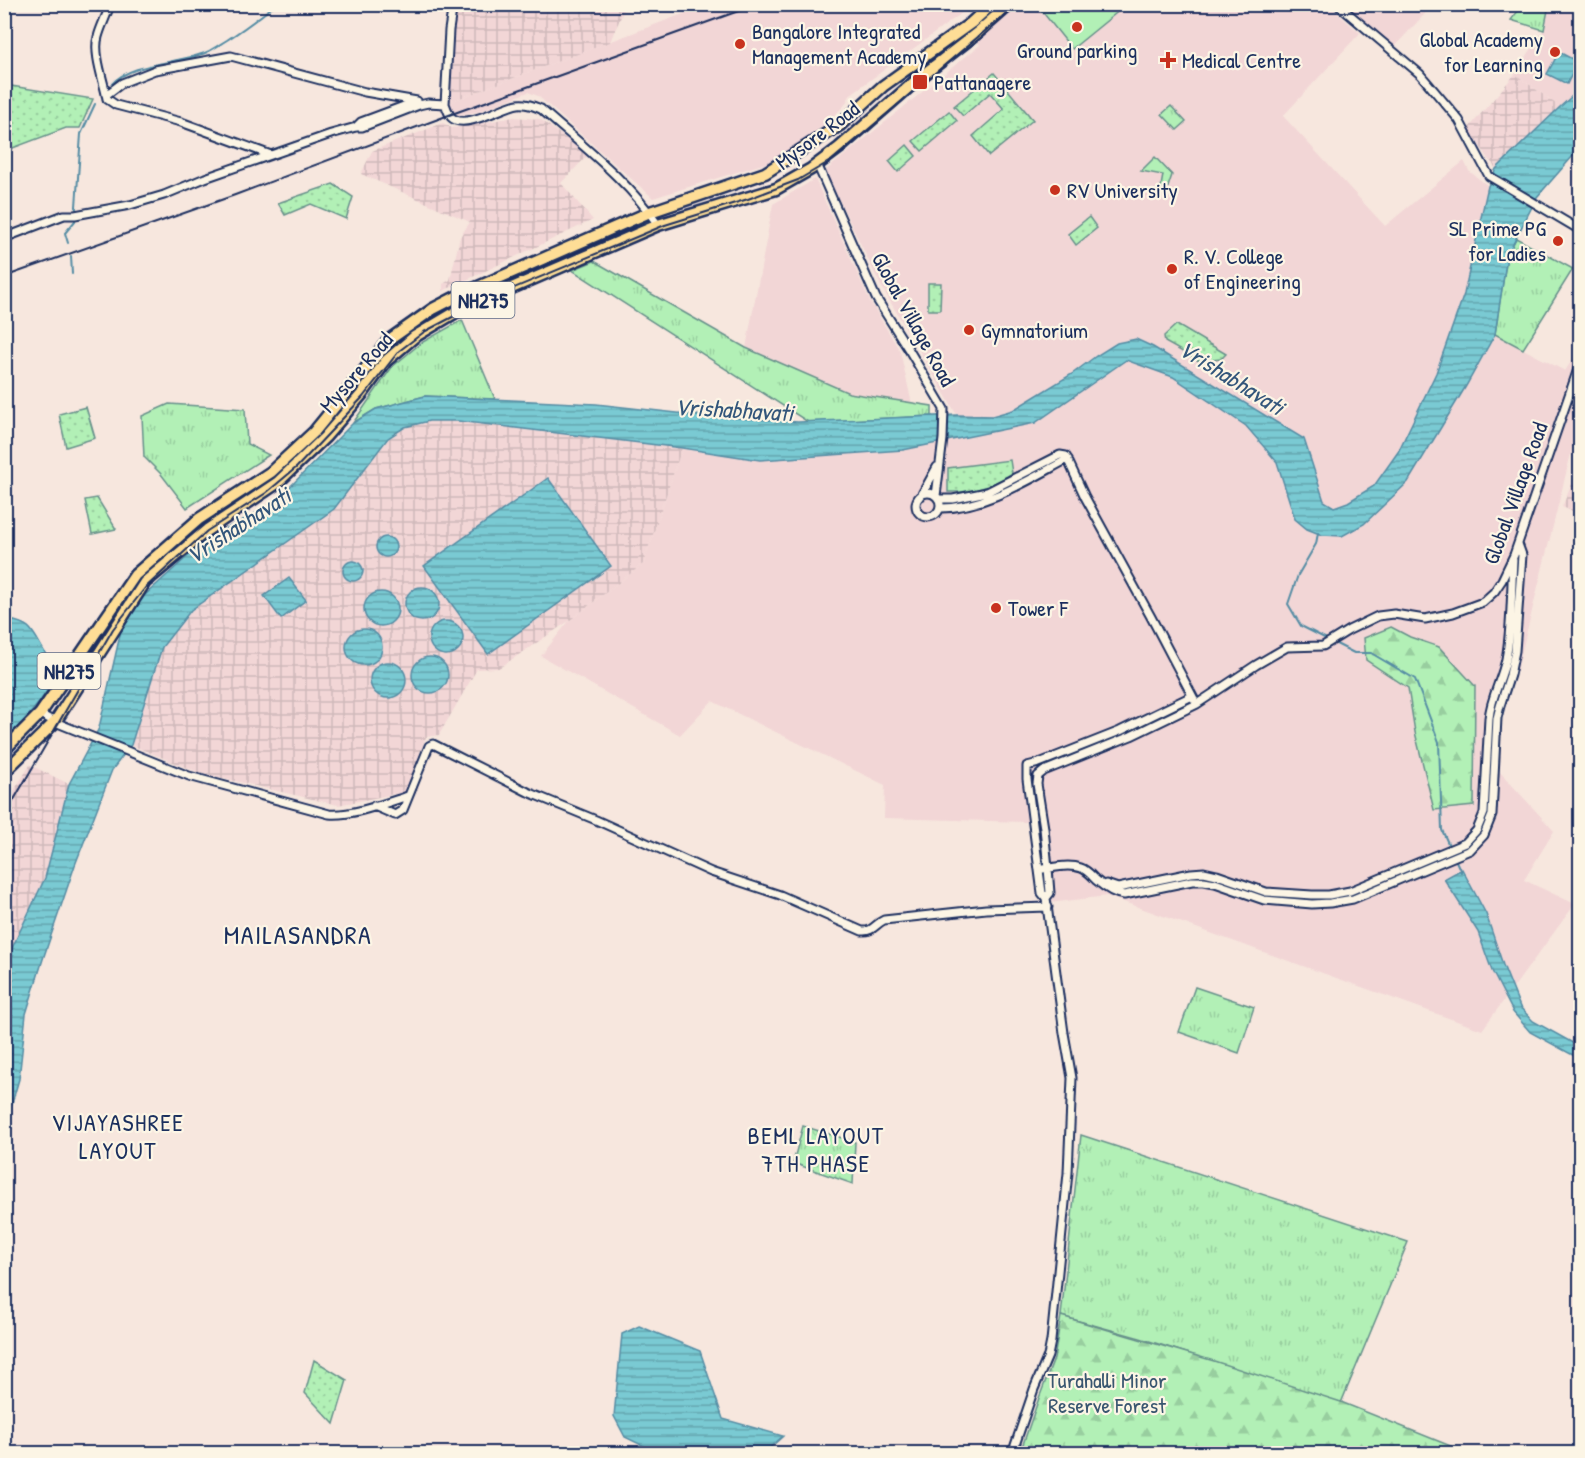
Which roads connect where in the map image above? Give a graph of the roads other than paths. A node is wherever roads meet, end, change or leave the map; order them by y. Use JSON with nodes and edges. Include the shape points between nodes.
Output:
{"nodes":[{"id":1,"x":110,"y":4,"type":"edge"},
{"id":2,"x":453,"y":4,"type":"edge"},
{"id":3,"x":992,"y":4,"type":"edge"},
{"id":4,"x":1010,"y":4,"type":"edge"},
{"id":5,"x":1337,"y":4,"type":"edge"},
{"id":6,"x":106,"y":94,"type":"junction"},
{"id":7,"x":417,"y":101,"type":"junction"},
{"id":8,"x":445,"y":104,"type":"junction"},
{"id":9,"x":356,"y":127,"type":"junction"},
{"id":10,"x":271,"y":155,"type":"junction"},
{"id":11,"x":816,"y":164,"type":"junction"},
{"id":12,"x":650,"y":212,"type":"junction"},
{"id":13,"x":658,"y":225,"type":"junction"},
{"id":14,"x":1581,"y":230,"type":"edge"},
{"id":15,"x":4,"y":238,"type":"edge"},
{"id":16,"x":1581,"y":366,"type":"edge"},
{"id":17,"x":1068,"y":459,"type":"junction"},
{"id":18,"x":939,"y":463,"type":"junction"},
{"id":19,"x":921,"y":496,"type":"junction"},
{"id":20,"x":937,"y":498,"type":"junction"},
{"id":21,"x":940,"y":508,"type":"junction"},
{"id":22,"x":1518,"y":544,"type":"junction"},
{"id":23,"x":1514,"y":555,"type":"junction"},
{"id":24,"x":1192,"y":696,"type":"junction"},
{"id":25,"x":1197,"y":704,"type":"junction"},
{"id":26,"x":40,"y":714,"type":"junction"},
{"id":27,"x":55,"y":722,"type":"junction"},
{"id":28,"x":4,"y":750,"type":"edge"},
{"id":29,"x":4,"y":772,"type":"edge"},
{"id":30,"x":408,"y":796,"type":"junction"},
{"id":31,"x":374,"y":806,"type":"junction"},
{"id":32,"x":1048,"y":868,"type":"junction"},
{"id":33,"x":1039,"y":869,"type":"junction"},
{"id":34,"x":1097,"y":882,"type":"junction"},
{"id":35,"x":1047,"y":898,"type":"junction"},
{"id":36,"x":1048,"y":907,"type":"junction"},
{"id":37,"x":1012,"y":1454,"type":"edge"}],
"edges":[{"from":1,"to":6,"type":"street","via":[[97,40]]},
{"from":2,"to":8,"type":"street"},
{"from":3,"to":12,"type":"highway","name":"Mysore Road","number":"NH275","via":[[883,86],[840,125],[765,173]]},
{"from":4,"to":11,"type":"highway","name":"Mysore Road","number":"NH275"},
{"from":5,"to":14,"type":"street","via":[[1420,74],[1459,120],[1489,176]]},
{"from":6,"to":7,"type":"street","via":[[155,70],[231,56],[365,92]]},
{"from":6,"to":10,"type":"street","via":[[116,105],[181,122]]},
{"from":7,"to":8,"type":"street","via":[[431,98]]},
{"from":7,"to":9,"type":"street"},
{"from":8,"to":9,"type":"street","via":[[419,105]]},
{"from":8,"to":12,"type":"street","via":[[449,115],[461,122],[517,104],[541,109],[629,188]]},
{"from":9,"to":10,"type":"street"},
{"from":10,"to":15,"type":"street","via":[[164,195],[130,205],[64,215]]},
{"from":11,"to":13,"type":"highway","name":"Mysore Road","number":"NH275","via":[[776,189]]},
{"from":11,"to":18,"type":"street","name":"Global Village Road","via":[[876,298],[944,409]]},
{"from":12,"to":13,"type":"street"},
{"from":12,"to":26,"type":"highway","name":"Mysore Road","number":"NH275","via":[[462,294],[388,340],[314,432],[271,472],[199,519],[135,575]]},
{"from":13,"to":27,"type":"highway","name":"Mysore Road","number":"NH275","via":[[456,312],[414,337],[386,361],[325,437],[277,483],[207,530],[145,582]]},
{"from":16,"to":22,"type":"street","name":"Global Village Road"},
{"from":17,"to":20,"type":"street","via":[[1060,455],[987,492],[954,499]]},
{"from":17,"to":21,"type":"street","via":[[990,499]]},
{"from":17,"to":24,"type":"street","via":[[1084,497]]},
{"from":18,"to":19,"type":"street","name":"Global Village Road"},
{"from":18,"to":20,"type":"street","name":"Global Village Road"},
{"from":19,"to":20,"type":"street","via":[[930,494]]},
{"from":19,"to":21,"type":"street","via":[[916,506],[921,515],[934,516]]},
{"from":20,"to":21,"type":"street","name":"Global Village Road"},
{"from":22,"to":23,"type":"street","name":"Global Village Road"},
{"from":22,"to":34,"type":"street","via":[[1522,555],[1517,639],[1498,713],[1494,808],[1487,829],[1470,850],[1353,899],[1321,904],[1263,900],[1204,881],[1124,895],[1117,895]]},
{"from":23,"to":25,"type":"street","name":"Global Village Road","via":[[1498,586],[1483,602],[1425,619],[1394,614],[1378,616],[1323,646],[1287,647]]},
{"from":23,"to":34,"type":"street","via":[[1507,650],[1489,718],[1484,813],[1477,830],[1465,843],[1350,891],[1320,895],[1266,891],[1204,872],[1118,888]]},
{"from":24,"to":25,"type":"street"},
{"from":24,"to":33,"type":"street","via":[[1120,731],[1027,766]]},
{"from":25,"to":32,"type":"street","name":"Global Village Road","via":[[1038,776]]},
{"from":26,"to":27,"type":"street"},
{"from":26,"to":28,"type":"highway","number":"NH275"},
{"from":27,"to":29,"type":"highway","name":"Mysore Road","number":"NH275"},
{"from":27,"to":31,"type":"street","via":[[210,783],[329,814]]},
{"from":30,"to":31,"type":"street"},
{"from":30,"to":31,"type":"street","via":[[403,810],[395,815]]},
{"from":30,"to":36,"type":"street","via":[[433,744],[528,792],[711,872],[780,895],[862,932],[884,920]]},
{"from":32,"to":33,"type":"street"},
{"from":32,"to":34,"type":"street","via":[[1080,867]]},
{"from":32,"to":35,"type":"street"},
{"from":33,"to":35,"type":"street","via":[[1042,893]]},
{"from":35,"to":36,"type":"street"},
{"from":36,"to":37,"type":"street","via":[[1072,1078],[1068,1173],[1048,1356]]}]}
